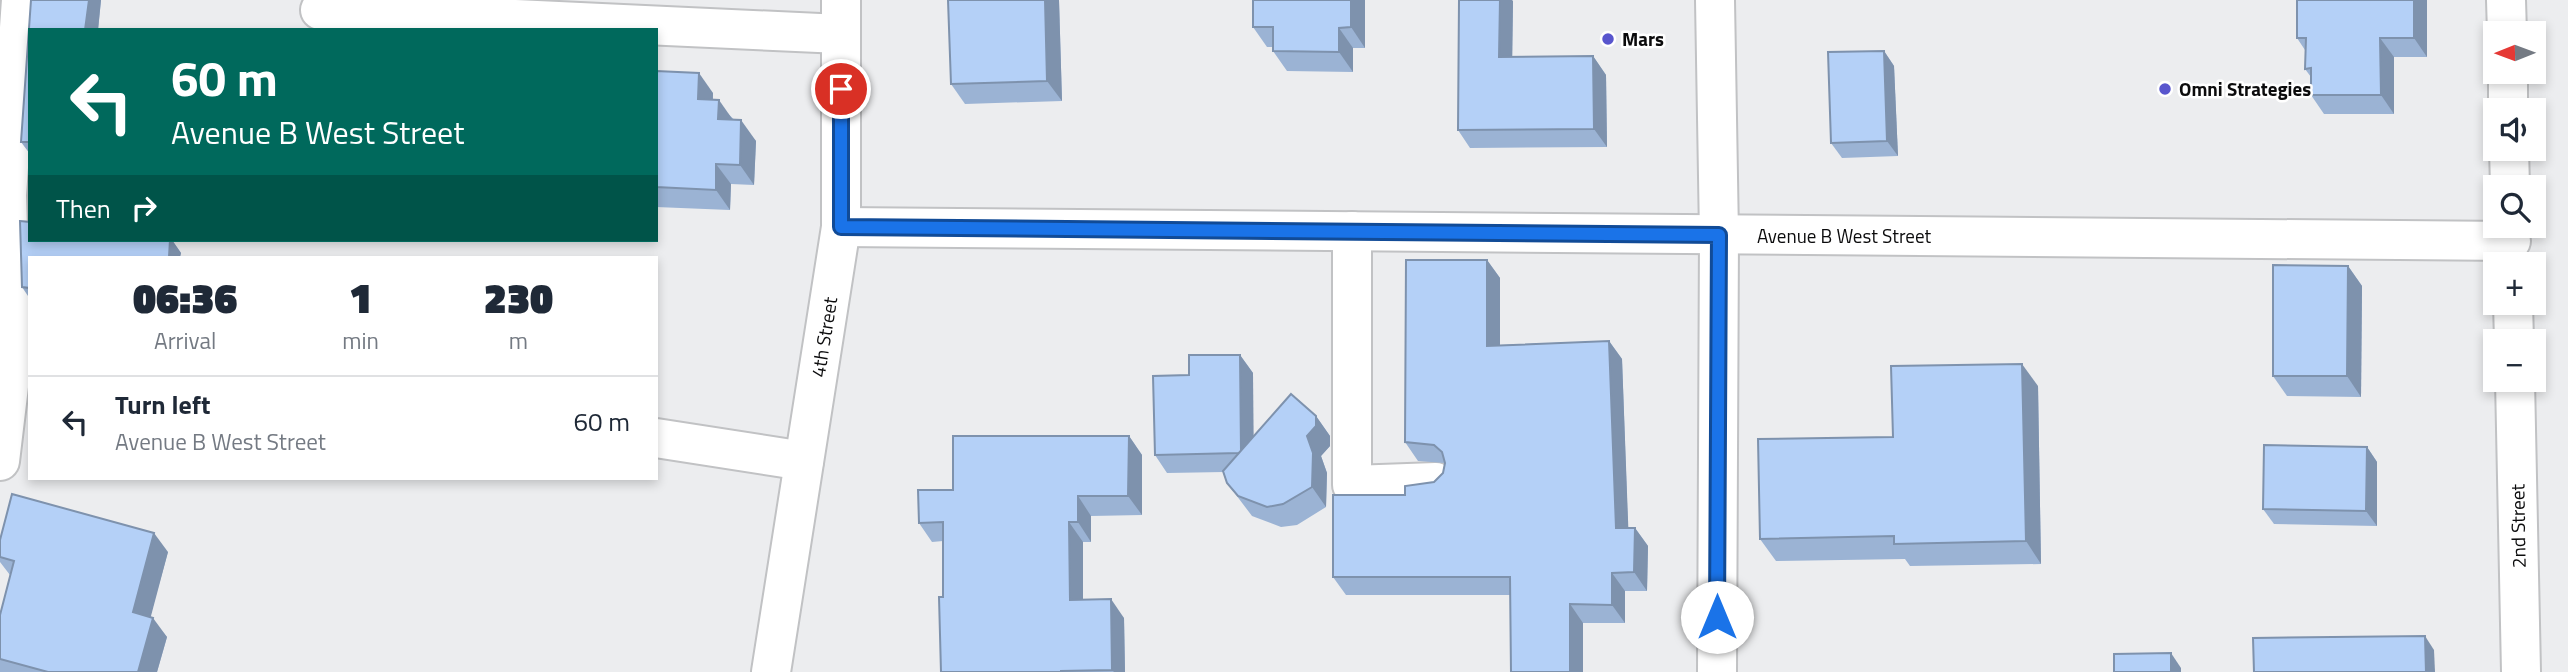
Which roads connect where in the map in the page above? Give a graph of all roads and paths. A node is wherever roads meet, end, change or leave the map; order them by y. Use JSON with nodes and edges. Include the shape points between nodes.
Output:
{"nodes":[{"id":1,"x":21,"y":0,"type":"edge"},
{"id":2,"x":1715,"y":0,"type":"edge"},
{"id":3,"x":2506,"y":0,"type":"edge"},
{"id":4,"x":320,"y":10,"type":"dead end"},
{"id":5,"x":841,"y":17,"type":"edge"},
{"id":6,"x":2507,"y":21,"type":"edge"},
{"id":7,"x":3,"y":195,"type":"edge"},
{"id":8,"x":841,"y":227,"type":"junction"},
{"id":9,"x":1352,"y":231,"type":"junction"},
{"id":10,"x":1719,"y":235,"type":"junction"},
{"id":11,"x":2511,"y":244,"type":"edge"},
{"id":12,"x":2515,"y":392,"type":"edge"},
{"id":13,"x":658,"y":438,"type":"edge"},
{"id":14,"x":0,"y":461,"type":"edge"},
{"id":15,"x":804,"y":461,"type":"junction"},
{"id":16,"x":1436,"y":482,"type":"edge"},
{"id":17,"x":771,"y":672,"type":"edge"},
{"id":18,"x":1717,"y":672,"type":"edge"},
{"id":19,"x":2521,"y":672,"type":"edge"}],
"edges":[{"from":1,"to":7,"type":"street"},
{"from":2,"to":10,"type":"street"},
{"from":3,"to":6,"type":"street"},
{"from":4,"to":5,"type":"street"},
{"from":5,"to":8,"type":"street","name":"4th Street"},
{"from":7,"to":14,"type":"street","via":[[12,361]]},
{"from":8,"to":9,"type":"street","name":"Avenue B West Street"},
{"from":8,"to":15,"type":"street","name":"4th Street"},
{"from":9,"to":10,"type":"street","name":"Avenue B West Street"},
{"from":9,"to":16,"type":"street","via":[[1352,485]]},
{"from":10,"to":11,"type":"street","name":"Avenue B West Street"},
{"from":10,"to":18,"type":"street"},
{"from":12,"to":19,"type":"street","name":"2nd Street"},
{"from":13,"to":15,"type":"street"},
{"from":15,"to":17,"type":"street","name":"4th Street"}]}
